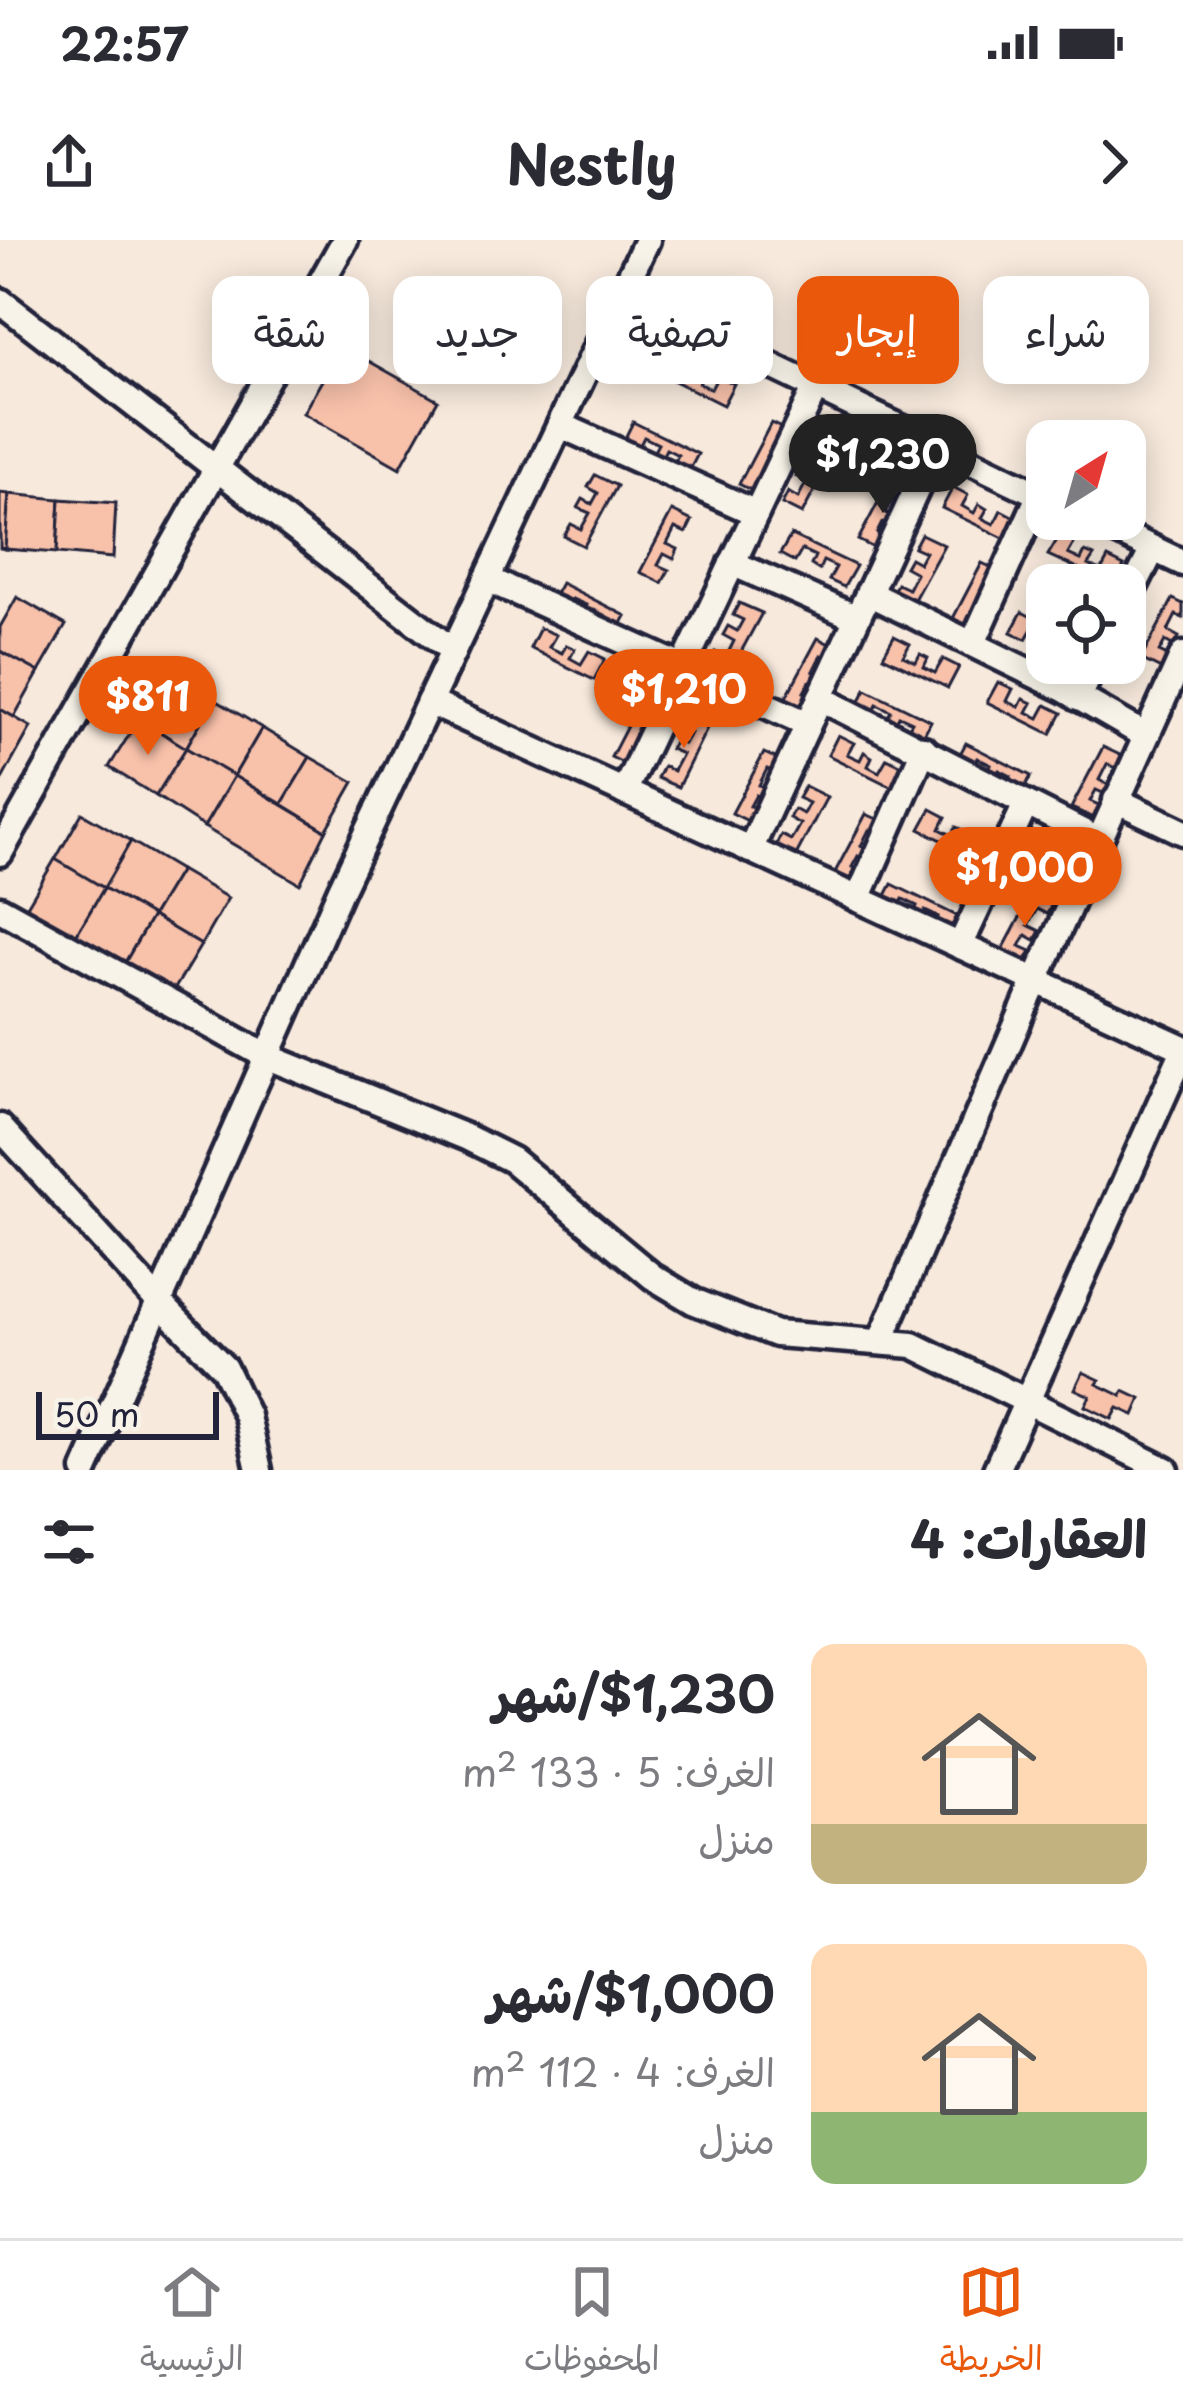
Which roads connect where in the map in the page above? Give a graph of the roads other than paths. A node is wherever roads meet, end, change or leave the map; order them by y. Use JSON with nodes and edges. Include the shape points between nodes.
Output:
{"nodes":[{"id":1,"x":345,"y":240,"type":"edge"},
{"id":2,"x":647,"y":240,"type":"edge"},
{"id":3,"x":630,"y":276,"type":"edge"},
{"id":4,"x":0,"y":301,"type":"edge"},
{"id":5,"x":773,"y":366,"type":"edge"},
{"id":6,"x":586,"y":370,"type":"edge"},
{"id":7,"x":816,"y":387,"type":"junction"},
{"id":8,"x":560,"y":425,"type":"junction"},
{"id":9,"x":937,"y":445,"type":"junction"},
{"id":10,"x":219,"y":468,"type":"junction"},
{"id":11,"x":1026,"y":488,"type":"edge"},
{"id":12,"x":756,"y":513,"type":"junction"},
{"id":13,"x":1026,"y":532,"type":"edge"},
{"id":14,"x":1135,"y":540,"type":"edge"},
{"id":15,"x":1154,"y":549,"type":"junction"},
{"id":16,"x":732,"y":563,"type":"junction"},
{"id":17,"x":1183,"y":563,"type":"edge"},
{"id":18,"x":1146,"y":564,"type":"edge"},
{"id":19,"x":487,"y":579,"type":"junction"},
{"id":20,"x":868,"y":593,"type":"junction"},
{"id":21,"x":857,"y":618,"type":"junction"},
{"id":22,"x":973,"y":644,"type":"junction"},
{"id":23,"x":453,"y":652,"type":"junction"},
{"id":24,"x":1183,"y":655,"type":"edge"},
{"id":25,"x":682,"y":668,"type":"junction"},
{"id":26,"x":1085,"y":684,"type":"edge"},
{"id":27,"x":820,"y":698,"type":"junction"},
{"id":28,"x":1078,"y":698,"type":"junction"},
{"id":29,"x":429,"y":702,"type":"junction"},
{"id":30,"x":808,"y":724,"type":"junction"},
{"id":31,"x":1145,"y":736,"type":"junction"},
{"id":32,"x":924,"y":748,"type":"junction"},
{"id":33,"x":624,"y":792,"type":"junction"},
{"id":34,"x":1116,"y":800,"type":"junction"},
{"id":35,"x":1026,"y":804,"type":"junction"},
{"id":36,"x":1183,"y":832,"type":"edge"},
{"id":37,"x":1098,"y":840,"type":"junction"},
{"id":38,"x":750,"y":850,"type":"junction"},
{"id":39,"x":0,"y":854,"type":"edge"},
{"id":40,"x":858,"y":899,"type":"junction"},
{"id":41,"x":0,"y":909,"type":"edge"},
{"id":42,"x":960,"y":946,"type":"junction"},
{"id":43,"x":1036,"y":980,"type":"junction"},
{"id":44,"x":1183,"y":1050,"type":"edge"},
{"id":45,"x":266,"y":1056,"type":"junction"},
{"id":46,"x":0,"y":1127,"type":"edge"},
{"id":47,"x":159,"y":1302,"type":"junction"},
{"id":48,"x":881,"y":1340,"type":"junction"},
{"id":49,"x":1029,"y":1402,"type":"junction"},
{"id":50,"x":85,"y":1470,"type":"edge"},
{"id":51,"x":260,"y":1470,"type":"edge"},
{"id":52,"x":996,"y":1470,"type":"edge"},
{"id":53,"x":1166,"y":1470,"type":"edge"}],
"edges":[{"from":1,"to":10,"type":"street"},
{"from":2,"to":3,"type":"street"},
{"from":4,"to":10,"type":"street"},
{"from":5,"to":7,"type":"street"},
{"from":6,"to":8,"type":"street"},
{"from":7,"to":9,"type":"street"},
{"from":7,"to":12,"type":"street"},
{"from":8,"to":12,"type":"street"},
{"from":8,"to":19,"type":"street"},
{"from":9,"to":11,"type":"street"},
{"from":9,"to":20,"type":"street"},
{"from":10,"to":23,"type":"street"},
{"from":10,"to":39,"type":"street"},
{"from":12,"to":16,"type":"street"},
{"from":13,"to":22,"type":"street"},
{"from":14,"to":15,"type":"street"},
{"from":15,"to":17,"type":"street"},
{"from":15,"to":18,"type":"street"},
{"from":16,"to":21,"type":"street"},
{"from":16,"to":25,"type":"street"},
{"from":19,"to":23,"type":"street"},
{"from":19,"to":25,"type":"street"},
{"from":20,"to":21,"type":"street"},
{"from":20,"to":22,"type":"street"},
{"from":21,"to":27,"type":"street"},
{"from":22,"to":28,"type":"street"},
{"from":23,"to":29,"type":"street"},
{"from":24,"to":31,"type":"street"},
{"from":25,"to":30,"type":"street"},
{"from":25,"to":33,"type":"street"},
{"from":26,"to":28,"type":"street"},
{"from":27,"to":30,"type":"street"},
{"from":27,"to":32,"type":"street"},
{"from":28,"to":31,"type":"street"},
{"from":29,"to":33,"type":"street"},
{"from":29,"to":45,"type":"street"},
{"from":30,"to":38,"type":"street"},
{"from":31,"to":34,"type":"street"},
{"from":32,"to":35,"type":"street"},
{"from":32,"to":40,"type":"street"},
{"from":33,"to":38,"type":"street"},
{"from":34,"to":36,"type":"street"},
{"from":34,"to":37,"type":"street"},
{"from":35,"to":37,"type":"street"},
{"from":35,"to":42,"type":"street"},
{"from":37,"to":43,"type":"street"},
{"from":38,"to":40,"type":"street"},
{"from":40,"to":42,"type":"street"},
{"from":41,"to":45,"type":"street"},
{"from":42,"to":43,"type":"street"},
{"from":43,"to":44,"type":"street"},
{"from":43,"to":48,"type":"street"},
{"from":44,"to":49,"type":"street"},
{"from":45,"to":47,"type":"street"},
{"from":45,"to":48,"type":"street","via":[[512,1160],[652,1277],[693,1301],[776,1334]]},
{"from":46,"to":47,"type":"street"},
{"from":47,"to":50,"type":"street"},
{"from":47,"to":51,"type":"street","via":[[224,1367]]},
{"from":48,"to":49,"type":"street","via":[[913,1345]]},
{"from":49,"to":52,"type":"street"},
{"from":49,"to":53,"type":"street"}]}
